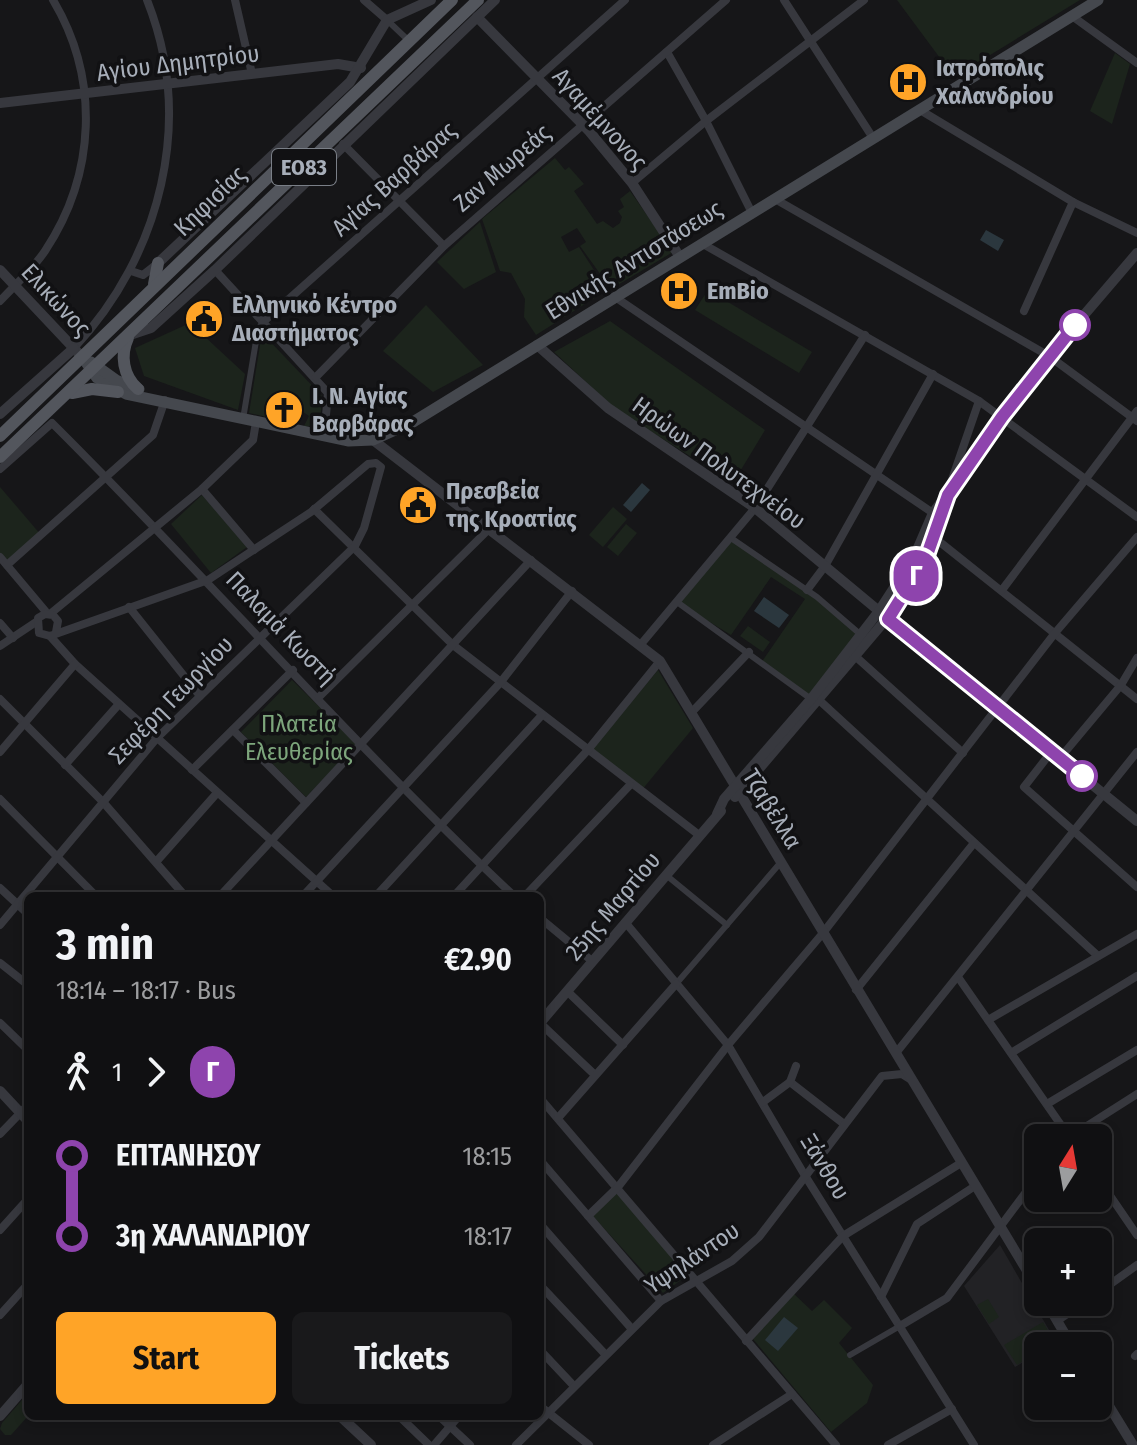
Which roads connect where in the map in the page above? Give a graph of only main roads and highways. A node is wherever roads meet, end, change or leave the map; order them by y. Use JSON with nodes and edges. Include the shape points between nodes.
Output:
{"nodes":[{"id":1,"x":452,"y":0,"type":"edge"},
{"id":2,"x":478,"y":0,"type":"edge"},
{"id":3,"x":1098,"y":0,"type":"edge"},
{"id":4,"x":454,"y":39,"type":"road end"},
{"id":5,"x":435,"y":41,"type":"junction"},
{"id":6,"x":348,"y":99,"type":"junction"},
{"id":7,"x":331,"y":101,"type":"road end"},
{"id":8,"x":350,"y":123,"type":"junction"},
{"id":9,"x":346,"y":142,"type":"road end"},
{"id":10,"x":274,"y":195,"type":"junction"},
{"id":11,"x":268,"y":217,"type":"road end"},
{"id":12,"x":158,"y":263,"type":"road end"},
{"id":13,"x":154,"y":284,"type":"junction"},
{"id":14,"x":130,"y":335,"type":"junction"},
{"id":15,"x":83,"y":358,"type":"junction"},
{"id":16,"x":95,"y":369,"type":"junction"},
{"id":17,"x":138,"y":389,"type":"junction"},
{"id":18,"x":118,"y":392,"type":"junction"},
{"id":19,"x":66,"y":397,"type":"junction"},
{"id":20,"x":165,"y":400,"type":"junction"},
{"id":21,"x":0,"y":436,"type":"edge"},
{"id":22,"x":0,"y":457,"type":"edge"}],
"edges":[{"from":1,"to":6,"type":"main road","name":"Κηφισίας","number":"ΕΟ83"},
{"from":2,"to":5,"type":"main road","name":"Κηφισίας","number":"ΕΟ83"},
{"from":3,"to":20,"type":"main road","name":"Εθνικής Αντιστάσεως","via":[[413,422],[373,440],[324,437]]},
{"from":4,"to":5,"type":"main road"},
{"from":5,"to":8,"type":"main road","name":"Κηφισίας","number":"ΕΟ83"},
{"from":6,"to":7,"type":"main road"},
{"from":6,"to":13,"type":"main road","name":"Κηφισίας","number":"ΕΟ83"},
{"from":8,"to":9,"type":"main road"},
{"from":8,"to":10,"type":"main road","name":"Κηφισίας","number":"ΕΟ83"},
{"from":10,"to":11,"type":"main road"},
{"from":10,"to":14,"type":"main road","name":"Κηφισίας","number":"ΕΟ83"},
{"from":12,"to":13,"type":"main road"},
{"from":13,"to":15,"type":"main road","name":"Κηφισίας","number":"ΕΟ83"},
{"from":14,"to":16,"type":"main road","name":"Κηφισίας","number":"ΕΟ83"},
{"from":14,"to":17,"type":"main road","via":[[124,365]]},
{"from":15,"to":16,"type":"main road","name":"Εθνικής Αντιστάσεως"},
{"from":15,"to":21,"type":"main road","name":"Κηφισίας","number":"ΕΟ83"},
{"from":16,"to":17,"type":"main road","name":"Εθνικής Αντιστάσεως"},
{"from":16,"to":18,"type":"main road","name":"Εθνικής Αντιστάσεως"},
{"from":16,"to":19,"type":"main road","name":"Κηφισίας","number":"ΕΟ83"},
{"from":17,"to":20,"type":"main road","name":"Εθνικής Αντιστάσεως"},
{"from":18,"to":19,"type":"main road","via":[[85,390]]},
{"from":18,"to":20,"type":"main road","name":"Εθνικής Αντιστάσεως"},
{"from":19,"to":22,"type":"main road","name":"Κηφισίας","number":"ΕΟ83"}]}
